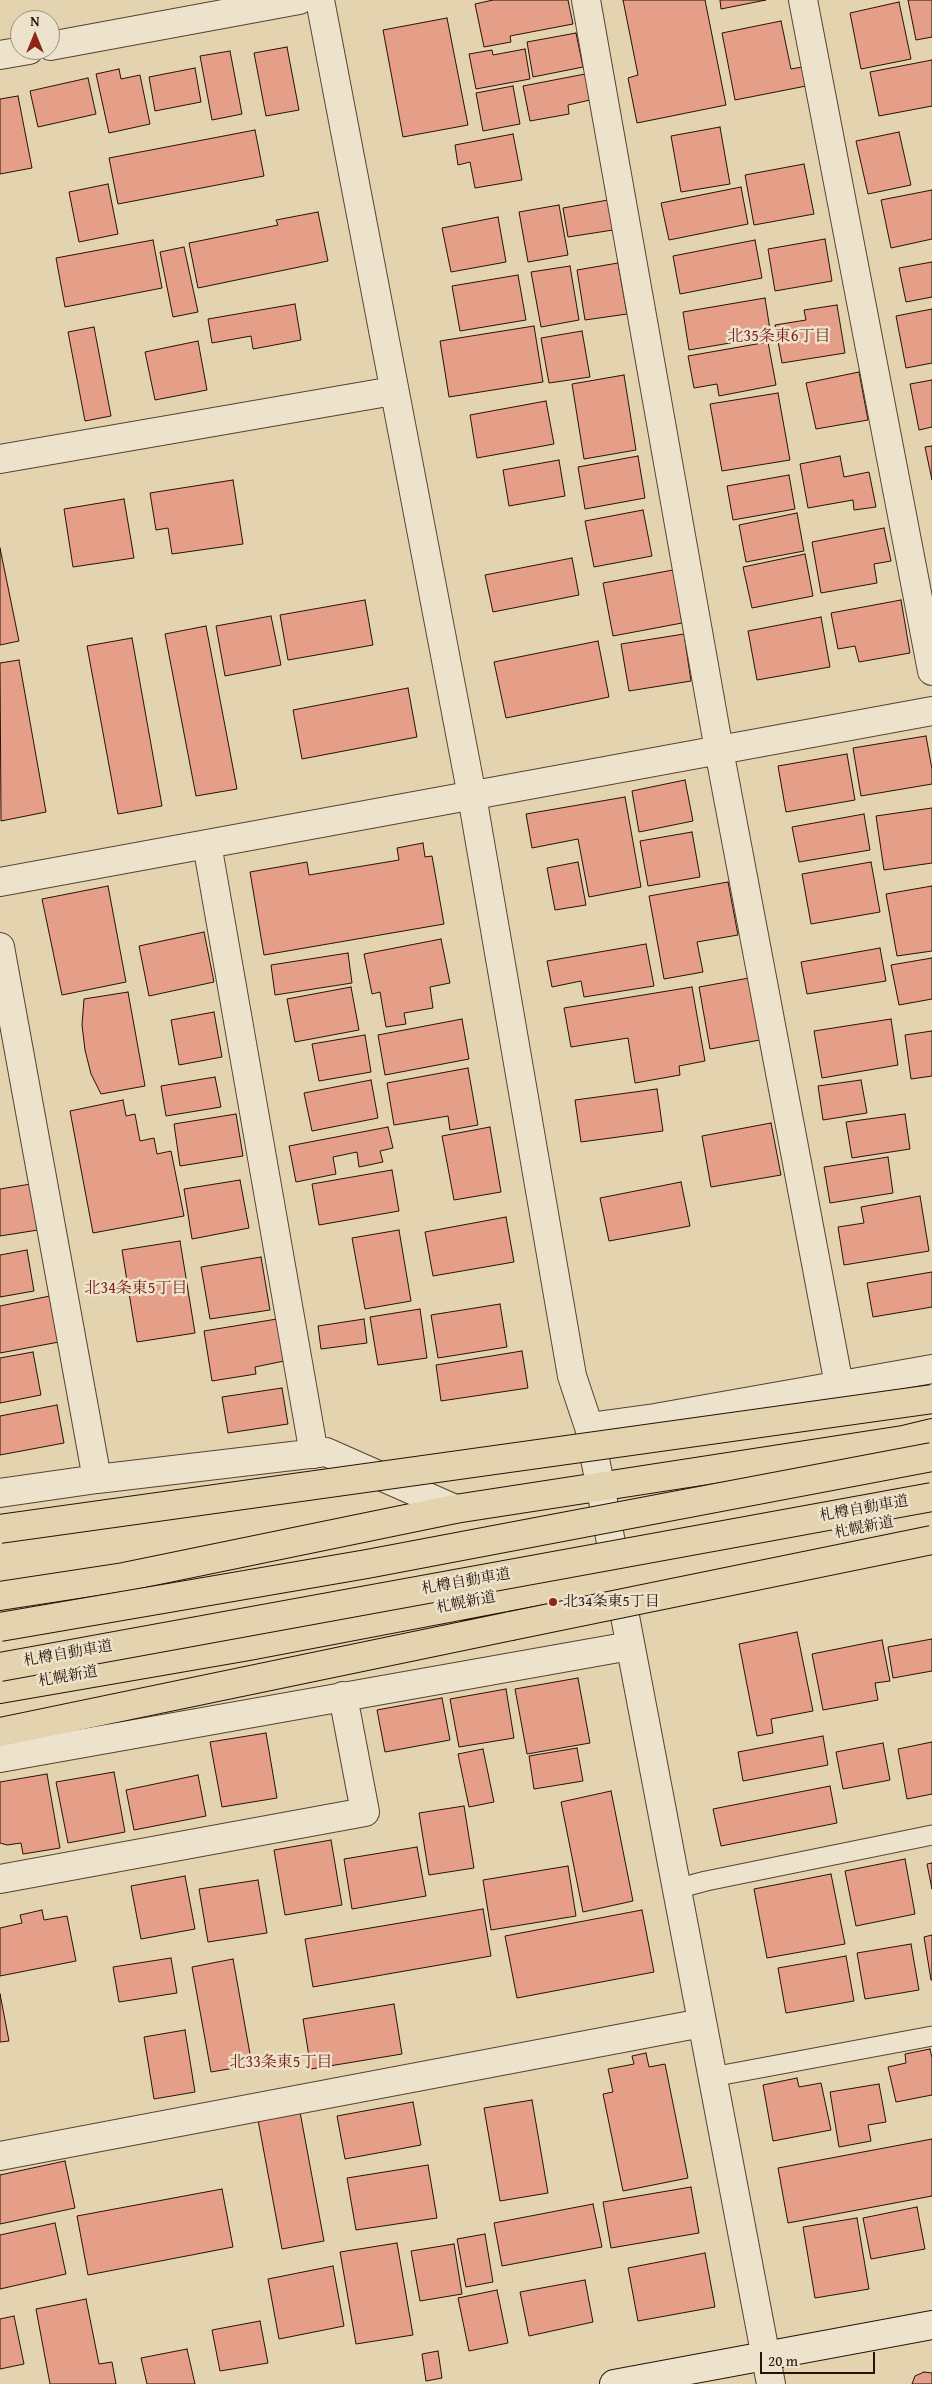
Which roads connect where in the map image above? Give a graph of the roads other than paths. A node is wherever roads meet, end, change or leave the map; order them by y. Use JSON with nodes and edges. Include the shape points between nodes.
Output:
{"nodes":[{"id":1,"x":299,"y":0,"type":"edge"},
{"id":2,"x":320,"y":0,"type":"edge"},
{"id":3,"x":586,"y":0,"type":"edge"},
{"id":4,"x":803,"y":0,"type":"edge"},
{"id":5,"x":60,"y":44,"type":"edge"},
{"id":6,"x":393,"y":391,"type":"junction"},
{"id":7,"x":0,"y":459,"type":"edge"},
{"id":8,"x":932,"y":672,"type":"edge"},
{"id":9,"x":932,"y":711,"type":"edge"},
{"id":10,"x":719,"y":750,"type":"junction"},
{"id":11,"x":472,"y":796,"type":"junction"},
{"id":12,"x":207,"y":844,"type":"junction"},
{"id":13,"x":0,"y":882,"type":"edge"},
{"id":14,"x":0,"y":947,"type":"edge"},
{"id":15,"x":932,"y":1369,"type":"edge"},
{"id":16,"x":838,"y":1385,"type":"junction"},
{"id":17,"x":932,"y":1399,"type":"edge"},
{"id":18,"x":589,"y":1427,"type":"junction"},
{"id":19,"x":932,"y":1433,"type":"edge"},
{"id":20,"x":314,"y":1454,"type":"junction"},
{"id":21,"x":932,"y":1457,"type":"edge"},
{"id":22,"x":97,"y":1478,"type":"junction"},
{"id":23,"x":600,"y":1486,"type":"junction"},
{"id":24,"x":0,"y":1493,"type":"edge"},
{"id":25,"x":932,"y":1497,"type":"edge"},
{"id":26,"x":456,"y":1509,"type":"junction"},
{"id":27,"x":932,"y":1516,"type":"edge"},
{"id":28,"x":0,"y":1529,"type":"edge"},
{"id":29,"x":932,"y":1540,"type":"edge"},
{"id":30,"x":617,"y":1576,"type":"junction"},
{"id":31,"x":0,"y":1596,"type":"edge"},
{"id":32,"x":0,"y":1626,"type":"edge"},
{"id":33,"x":630,"y":1646,"type":"junction"},
{"id":34,"x":0,"y":1667,"type":"edge"},
{"id":35,"x":0,"y":1689,"type":"edge"},
{"id":36,"x":343,"y":1696,"type":"junction"},
{"id":37,"x":0,"y":1732,"type":"edge"},
{"id":38,"x":0,"y":1758,"type":"edge"},
{"id":39,"x":932,"y":1835,"type":"edge"},
{"id":40,"x":0,"y":1879,"type":"edge"},
{"id":41,"x":676,"y":1889,"type":"junction"},
{"id":42,"x":702,"y":2023,"type":"junction"},
{"id":43,"x":932,"y":2036,"type":"edge"},
{"id":44,"x":712,"y":2077,"type":"junction"},
{"id":45,"x":0,"y":2156,"type":"edge"},
{"id":46,"x":932,"y":2325,"type":"edge"},
{"id":47,"x":766,"y":2356,"type":"junction"},
{"id":48,"x":614,"y":2384,"type":"edge"},
{"id":49,"x":771,"y":2384,"type":"edge"}],
"edges":[{"from":1,"to":5,"type":"street"},
{"from":2,"to":6,"type":"street"},
{"from":3,"to":10,"type":"street"},
{"from":4,"to":8,"type":"street"},
{"from":6,"to":7,"type":"street"},
{"from":6,"to":11,"type":"street"},
{"from":9,"to":10,"type":"street"},
{"from":10,"to":11,"type":"street"},
{"from":10,"to":16,"type":"street"},
{"from":11,"to":12,"type":"street"},
{"from":11,"to":18,"type":"street","via":[[572,1376]]},
{"from":12,"to":13,"type":"street"},
{"from":12,"to":20,"type":"street"},
{"from":14,"to":22,"type":"street"},
{"from":15,"to":16,"type":"street"},
{"from":16,"to":18,"type":"street"},
{"from":17,"to":28,"type":"highway","bridge":true},
{"from":18,"to":23,"type":"street"},
{"from":19,"to":23,"type":"highway"},
{"from":20,"to":22,"type":"street"},
{"from":20,"to":26,"type":"street","via":[[326,1452]]},
{"from":21,"to":32,"type":"highway","bridge":true,"via":[[367,1564]]},
{"from":22,"to":24,"type":"street"},
{"from":23,"to":26,"type":"highway"},
{"from":23,"to":30,"type":"street"},
{"from":25,"to":34,"type":"highway","name":"札樽自動車道","bridge":true},
{"from":26,"to":31,"type":"highway","via":[[124,1577]]},
{"from":27,"to":30,"type":"highway","name":"札幌新道"},
{"from":29,"to":37,"type":"highway","bridge":true},
{"from":30,"to":33,"type":"street"},
{"from":30,"to":35,"type":"highway","name":"札幌新道"},
{"from":33,"to":36,"type":"street"},
{"from":33,"to":41,"type":"street"},
{"from":36,"to":38,"type":"street"},
{"from":36,"to":40,"type":"street","via":[[366,1812]]},
{"from":39,"to":41,"type":"lane"},
{"from":41,"to":42,"type":"street"},
{"from":42,"to":44,"type":"street"},
{"from":42,"to":45,"type":"street"},
{"from":43,"to":44,"type":"lane"},
{"from":44,"to":47,"type":"street"},
{"from":46,"to":47,"type":"street"},
{"from":47,"to":48,"type":"street"},
{"from":47,"to":49,"type":"street"}]}
